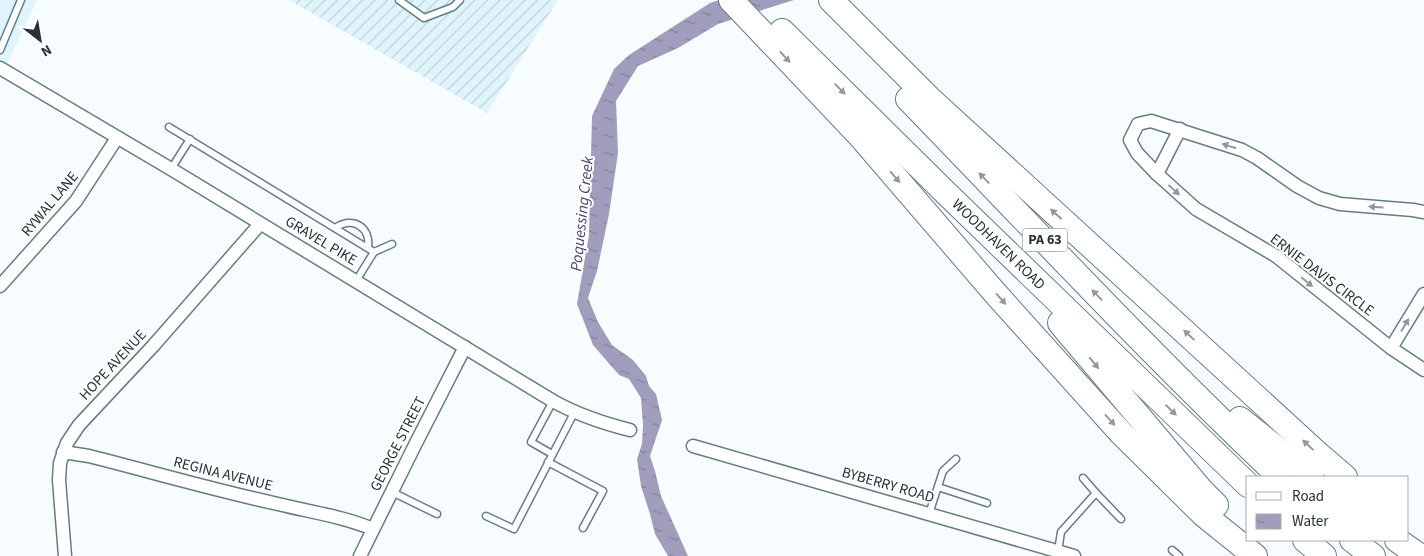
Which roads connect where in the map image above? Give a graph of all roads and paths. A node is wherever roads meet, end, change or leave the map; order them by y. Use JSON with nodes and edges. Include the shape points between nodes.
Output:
{"nodes":[{"id":1,"x":21,"y":0,"type":"edge"},
{"id":2,"x":399,"y":0,"type":"edge"},
{"id":3,"x":460,"y":0,"type":"edge"},
{"id":4,"x":731,"y":0,"type":"edge"},
{"id":5,"x":813,"y":0,"type":"edge"},
{"id":6,"x":831,"y":0,"type":"edge"},
{"id":7,"x":757,"y":13,"type":"edge"},
{"id":8,"x":2,"y":39,"type":"edge"},
{"id":9,"x":0,"y":50,"type":"edge"},
{"id":10,"x":0,"y":68,"type":"edge"},
{"id":11,"x":169,"y":127,"type":"dead end"},
{"id":12,"x":1180,"y":130,"type":"junction"},
{"id":13,"x":117,"y":138,"type":"junction"},
{"id":14,"x":190,"y":139,"type":"junction"},
{"id":15,"x":171,"y":169,"type":"junction"},
{"id":16,"x":1157,"y":174,"type":"junction"},
{"id":17,"x":947,"y":194,"type":"junction"},
{"id":18,"x":1424,"y":212,"type":"edge"},
{"id":19,"x":260,"y":224,"type":"junction"},
{"id":20,"x":335,"y":228,"type":"junction"},
{"id":21,"x":392,"y":244,"type":"dead end"},
{"id":22,"x":371,"y":250,"type":"junction"},
{"id":23,"x":356,"y":281,"type":"junction"},
{"id":24,"x":0,"y":286,"type":"edge"},
{"id":25,"x":1424,"y":294,"type":"edge"},
{"id":26,"x":1126,"y":324,"type":"junction"},
{"id":27,"x":465,"y":347,"type":"junction"},
{"id":28,"x":1391,"y":348,"type":"junction"},
{"id":29,"x":1424,"y":370,"type":"edge"},
{"id":30,"x":553,"y":401,"type":"junction"},
{"id":31,"x":574,"y":413,"type":"junction"},
{"id":32,"x":630,"y":430,"type":"dead end"},
{"id":33,"x":693,"y":446,"type":"dead end"},
{"id":34,"x":63,"y":452,"type":"junction"},
{"id":35,"x":552,"y":454,"type":"junction"},
{"id":36,"x":956,"y":459,"type":"dead end"},
{"id":37,"x":548,"y":462,"type":"junction"},
{"id":38,"x":1279,"y":476,"type":"edge"},
{"id":39,"x":1311,"y":476,"type":"edge"},
{"id":40,"x":1344,"y":476,"type":"edge"},
{"id":41,"x":1083,"y":478,"type":"dead end"},
{"id":42,"x":1246,"y":483,"type":"edge"},
{"id":43,"x":938,"y":487,"type":"junction"},
{"id":44,"x":392,"y":492,"type":"junction"},
{"id":45,"x":1096,"y":493,"type":"junction"},
{"id":46,"x":987,"y":503,"type":"dead end"},
{"id":47,"x":437,"y":514,"type":"dead end"},
{"id":48,"x":929,"y":514,"type":"junction"},
{"id":49,"x":486,"y":516,"type":"dead end"},
{"id":50,"x":1121,"y":519,"type":"dead end"},
{"id":51,"x":584,"y":528,"type":"dead end"},
{"id":52,"x":373,"y":529,"type":"junction"},
{"id":53,"x":1409,"y":530,"type":"edge"},
{"id":54,"x":1246,"y":535,"type":"edge"},
{"id":55,"x":1252,"y":541,"type":"edge"},
{"id":56,"x":1306,"y":541,"type":"edge"},
{"id":57,"x":1353,"y":541,"type":"edge"},
{"id":58,"x":1398,"y":541,"type":"edge"},
{"id":59,"x":1424,"y":541,"type":"edge"},
{"id":60,"x":1172,"y":550,"type":"dead end"},
{"id":61,"x":1050,"y":552,"type":"edge"},
{"id":62,"x":64,"y":556,"type":"edge"},
{"id":63,"x":360,"y":556,"type":"edge"},
{"id":64,"x":1074,"y":556,"type":"edge"},
{"id":65,"x":1179,"y":556,"type":"edge"},
{"id":66,"x":1255,"y":556,"type":"edge"},
{"id":67,"x":1266,"y":556,"type":"edge"},
{"id":68,"x":1324,"y":556,"type":"edge"},
{"id":69,"x":1373,"y":556,"type":"edge"},
{"id":70,"x":1420,"y":556,"type":"edge"}],
"edges":[{"from":1,"to":8,"type":"lane"},
{"from":2,"to":3,"type":"lane","via":[[424,18],[453,7]]},
{"from":4,"to":7,"type":"highway"},
{"from":26,"to":5,"type":"highway","number":"PA 63","one_way":true},
{"from":40,"to":6,"type":"highway","one_way":true,"via":[[929,98]]},
{"from":7,"to":17,"type":"highway","name":"WOODHAVEN ROAD","number":"PA 63","one_way":true},
{"from":7,"to":66,"type":"highway","one_way":true,"via":[[988,285],[1121,433],[1204,515]]},
{"from":8,"to":9,"type":"lane"},
{"from":10,"to":13,"type":"street","name":"GRAVEL PIKE"},
{"from":11,"to":14,"type":"lane"},
{"from":12,"to":16,"type":"street"},
{"from":12,"to":16,"type":"street","name":"ERNIE DAVIS CIRCLE","via":[[1151,121],[1138,124],[1133,132],[1130,140]]},
{"from":18,"to":12,"type":"street","name":"ERNIE DAVIS CIRCLE","one_way":true,"via":[[1340,204],[1319,198],[1242,150]]},
{"from":13,"to":15,"type":"street","name":"GRAVEL PIKE"},
{"from":13,"to":24,"type":"street","name":"RYWAL LANE","via":[[76,201]]},
{"from":14,"to":15,"type":"lane"},
{"from":14,"to":20,"type":"lane"},
{"from":15,"to":19,"type":"street","name":"GRAVEL PIKE"},
{"from":16,"to":28,"type":"street","name":"ERNIE DAVIS CIRCLE","one_way":true,"via":[[1196,209],[1276,256]]},
{"from":17,"to":42,"type":"highway","name":"WOODHAVEN ROAD","number":"PA 63","one_way":true},
{"from":17,"to":54,"type":"highway","one_way":true,"via":[[1201,490]]},
{"from":19,"to":23,"type":"street","name":"GRAVEL PIKE"},
{"from":19,"to":34,"type":"street","name":"HOPE AVENUE","via":[[79,425]]},
{"from":20,"to":22,"type":"lane"},
{"from":20,"to":22,"type":"lane","via":[[347,223],[360,226],[368,236]]},
{"from":21,"to":22,"type":"lane"},
{"from":22,"to":23,"type":"lane"},
{"from":23,"to":27,"type":"street","name":"GRAVEL PIKE"},
{"from":28,"to":25,"type":"street","one_way":true},
{"from":26,"to":38,"type":"highway","number":"PA 63"},
{"from":26,"to":39,"type":"highway"},
{"from":27,"to":30,"type":"street","name":"GRAVEL PIKE"},
{"from":27,"to":44,"type":"street","name":"GEORGE STREET"},
{"from":28,"to":29,"type":"street","name":"ERNIE DAVIS CIRCLE"},
{"from":30,"to":31,"type":"street","name":"GRAVEL PIKE"},
{"from":30,"to":35,"type":"lane","via":[[531,442]]},
{"from":31,"to":32,"type":"street","name":"GRAVEL PIKE"},
{"from":31,"to":35,"type":"lane"},
{"from":33,"to":48,"type":"street","name":"BYBERRY ROAD"},
{"from":34,"to":52,"type":"street","name":"REGINA AVENUE","via":[[314,511]]},
{"from":34,"to":62,"type":"street","name":"HOPE AVENUE","via":[[59,480]]},
{"from":35,"to":37,"type":"lane"},
{"from":36,"to":43,"type":"lane","via":[[943,471]]},
{"from":37,"to":49,"type":"lane","via":[[514,529]]},
{"from":37,"to":51,"type":"lane","via":[[603,491]]},
{"from":41,"to":45,"type":"lane"},
{"from":43,"to":46,"type":"lane"},
{"from":43,"to":48,"type":"lane"},
{"from":44,"to":47,"type":"lane"},
{"from":44,"to":52,"type":"street","name":"GEORGE STREET"},
{"from":45,"to":50,"type":"lane"},
{"from":45,"to":61,"type":"lane","via":[[1061,532]]},
{"from":48,"to":61,"type":"street","name":"BYBERRY ROAD"},
{"from":52,"to":63,"type":"street","name":"GEORGE STREET"},
{"from":53,"to":59,"type":"highway"},
{"from":55,"to":67,"type":"highway"},
{"from":56,"to":68,"type":"highway"},
{"from":57,"to":69,"type":"highway"},
{"from":58,"to":70,"type":"highway"},
{"from":60,"to":65,"type":"lane"},
{"from":61,"to":64,"type":"street","name":"BYBERRY ROAD"}]}
